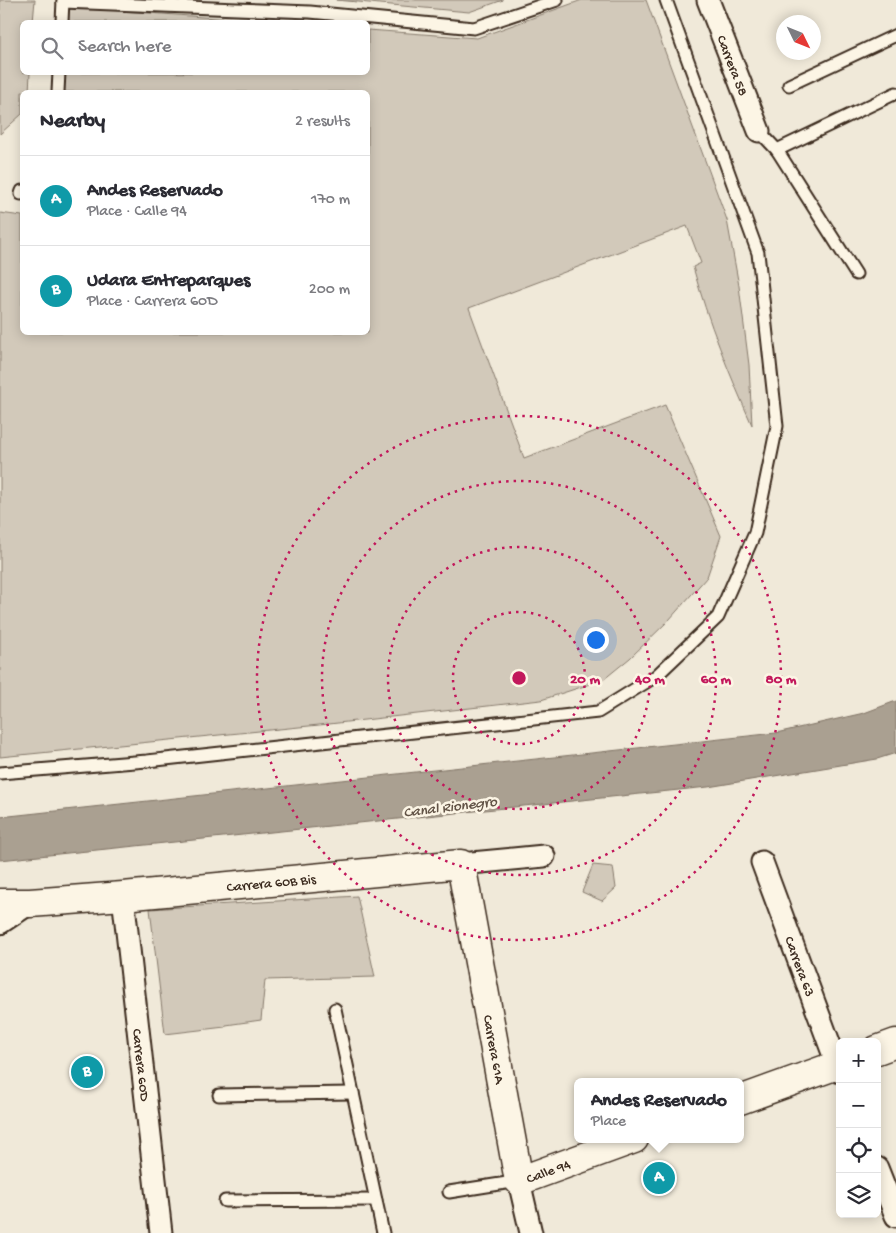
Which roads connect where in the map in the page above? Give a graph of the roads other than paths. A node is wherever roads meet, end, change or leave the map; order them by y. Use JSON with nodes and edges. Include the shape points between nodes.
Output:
{"nodes":[{"id":1,"x":557,"y":0,"type":"edge"},
{"id":2,"x":666,"y":0,"type":"edge"},
{"id":3,"x":708,"y":0,"type":"edge"},
{"id":4,"x":63,"y":1,"type":"edge"},
{"id":5,"x":310,"y":6,"type":"edge"},
{"id":6,"x":62,"y":20,"type":"edge"},
{"id":7,"x":896,"y":35,"type":"edge"},
{"id":8,"x":59,"y":75,"type":"edge"},
{"id":9,"x":789,"y":85,"type":"dead end"},
{"id":10,"x":58,"y":90,"type":"edge"},
{"id":11,"x":896,"y":93,"type":"edge"},
{"id":12,"x":759,"y":131,"type":"joint"},
{"id":13,"x":778,"y":150,"type":"junction"},
{"id":14,"x":856,"y":274,"type":"dead end"},
{"id":15,"x":0,"y":773,"type":"edge"},
{"id":16,"x":544,"y":856,"type":"dead end"},
{"id":17,"x":762,"y":862,"type":"dead end"},
{"id":18,"x":461,"y":864,"type":"junction"},
{"id":19,"x":123,"y":896,"type":"junction"},
{"id":20,"x":0,"y":903,"type":"edge"},
{"id":21,"x":30,"y":903,"type":"junction"},
{"id":22,"x":0,"y":923,"type":"edge"},
{"id":23,"x":335,"y":1009,"type":"dead end"},
{"id":24,"x":896,"y":1043,"type":"edge"},
{"id":25,"x":881,"y":1049,"type":"edge"},
{"id":26,"x":836,"y":1059,"type":"edge"},
{"id":27,"x":836,"y":1068,"type":"edge"},
{"id":28,"x":353,"y":1093,"type":"junction"},
{"id":29,"x":220,"y":1095,"type":"dead end"},
{"id":30,"x":744,"y":1099,"type":"edge"},
{"id":31,"x":623,"y":1143,"type":"edge"},
{"id":32,"x":879,"y":1173,"type":"edge"},
{"id":33,"x":519,"y":1181,"type":"junction"},
{"id":34,"x":449,"y":1192,"type":"dead end"},
{"id":35,"x":376,"y":1200,"type":"junction"},
{"id":36,"x":225,"y":1201,"type":"dead end"},
{"id":37,"x":896,"y":1216,"type":"edge"},
{"id":38,"x":161,"y":1233,"type":"edge"},
{"id":39,"x":383,"y":1233,"type":"edge"},
{"id":40,"x":531,"y":1233,"type":"edge"}],
"edges":[{"from":1,"to":5,"type":"lane","via":[[474,28]]},
{"from":2,"to":15,"type":"lane","via":[[758,253],[777,426],[755,533],[718,617],[656,676],[598,712],[146,761]]},
{"from":3,"to":12,"type":"street","name":"Carrera 58"},
{"from":4,"to":5,"type":"lane"},
{"from":4,"to":6,"type":"lane"},
{"from":7,"to":9,"type":"lane"},
{"from":8,"to":10,"type":"lane"},
{"from":11,"to":13,"type":"lane"},
{"from":12,"to":13,"type":"lane"},
{"from":13,"to":14,"type":"lane"},
{"from":16,"to":18,"type":"street","name":"Carrera 60B Bis"},
{"from":17,"to":26,"type":"street","name":"Carrera 63"},
{"from":18,"to":19,"type":"street","name":"Carrera 60B Bis"},
{"from":18,"to":33,"type":"street","name":"Carrera 61A"},
{"from":19,"to":21,"type":"street","name":"Carrera 60B Bis"},
{"from":19,"to":38,"type":"street","name":"Carrera 60D"},
{"from":20,"to":21,"type":"street","name":"Carrera 60B Bis"},
{"from":21,"to":22,"type":"street"},
{"from":23,"to":28,"type":"lane"},
{"from":24,"to":25,"type":"street"},
{"from":27,"to":30,"type":"street"},
{"from":28,"to":29,"type":"lane"},
{"from":28,"to":35,"type":"lane"},
{"from":31,"to":33,"type":"street","name":"Calle 94"},
{"from":32,"to":37,"type":"street"},
{"from":33,"to":34,"type":"lane"},
{"from":33,"to":40,"type":"street","name":"Carrera 61A"},
{"from":35,"to":36,"type":"lane"},
{"from":35,"to":39,"type":"lane"}]}
